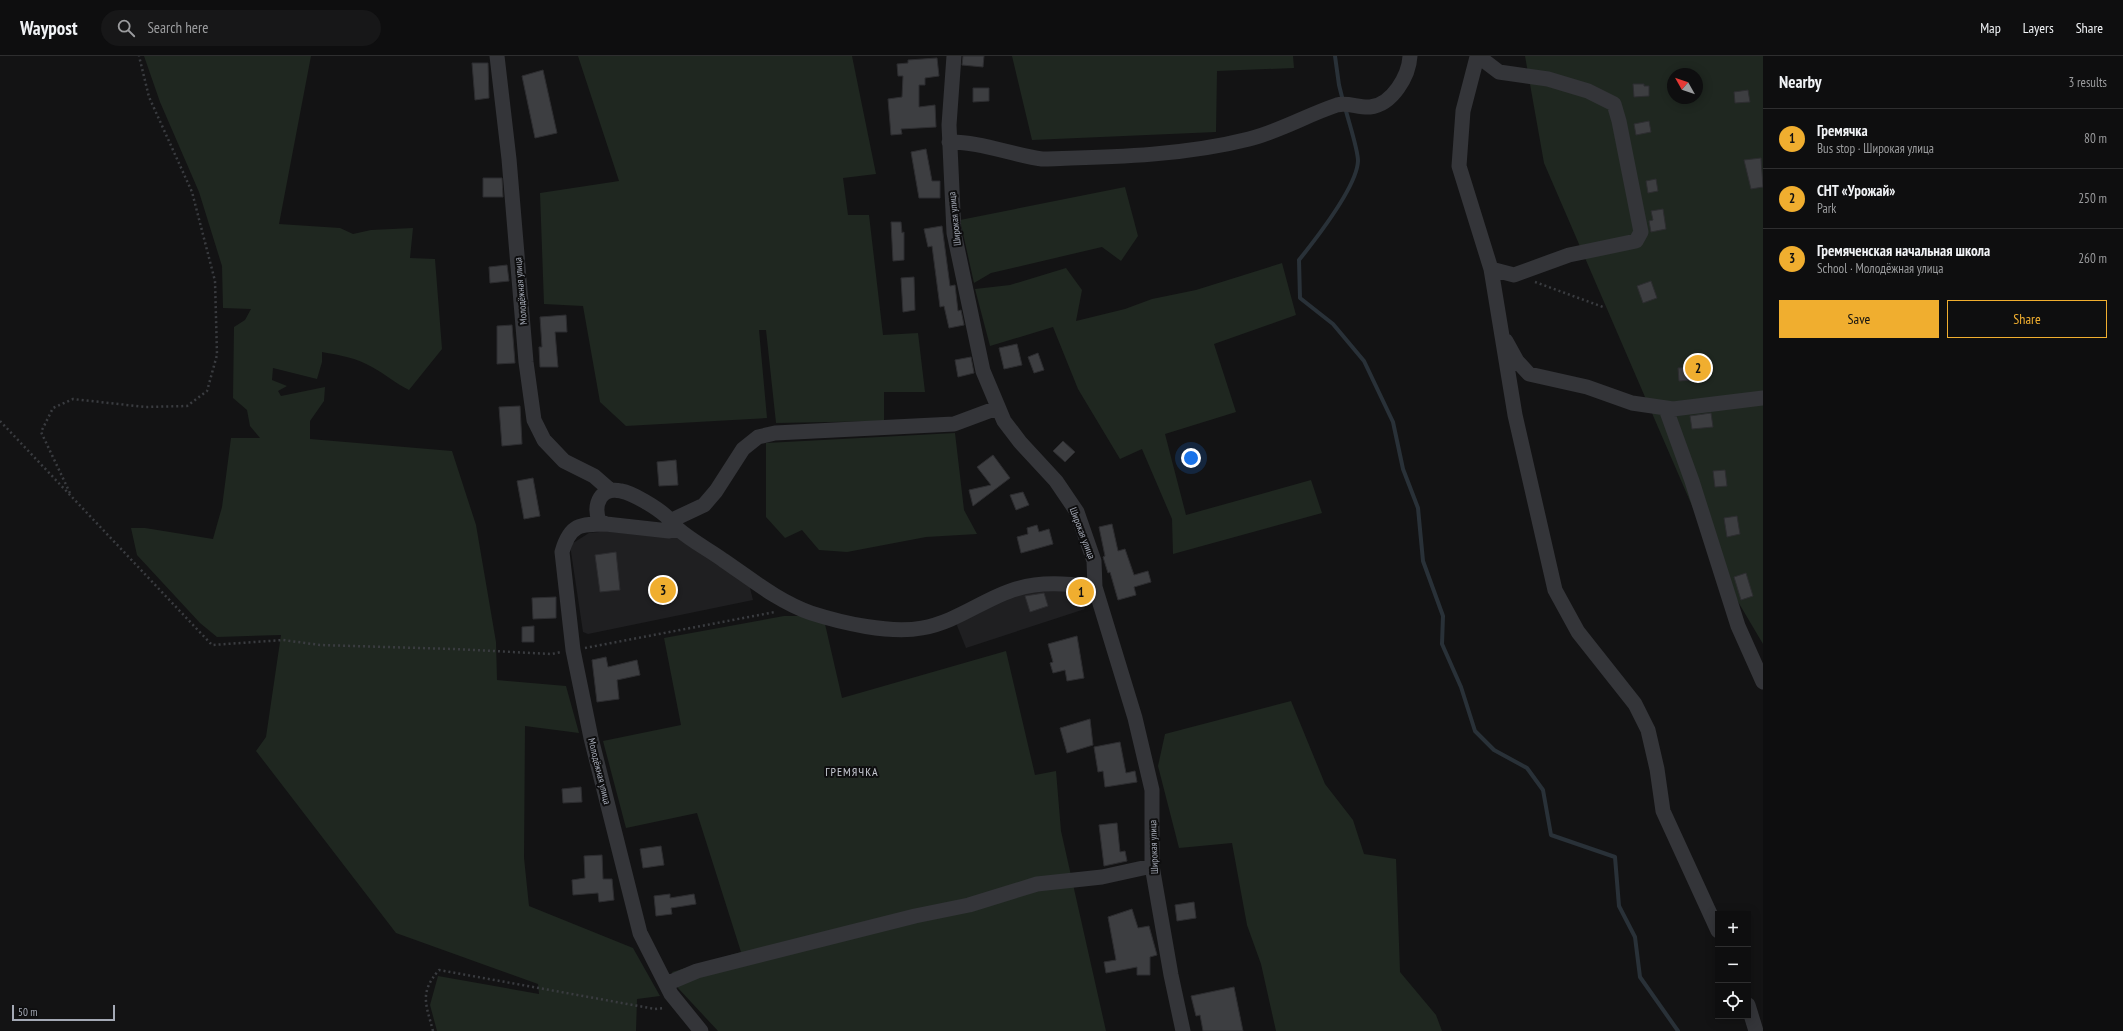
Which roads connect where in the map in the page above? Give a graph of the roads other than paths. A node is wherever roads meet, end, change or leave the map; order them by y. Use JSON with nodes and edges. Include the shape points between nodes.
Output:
{"nodes":[{"id":1,"x":497,"y":56,"type":"edge"},
{"id":2,"x":954,"y":56,"type":"edge"},
{"id":3,"x":1410,"y":56,"type":"edge"},
{"id":4,"x":1477,"y":57,"type":"edge"},
{"id":5,"x":949,"y":142,"type":"junction"},
{"id":6,"x":1491,"y":269,"type":"junction"},
{"id":7,"x":1499,"y":328,"type":"junction"},
{"id":8,"x":1763,"y":398,"type":"edge"},
{"id":9,"x":997,"y":408,"type":"junction"},
{"id":10,"x":1666,"y":409,"type":"junction"},
{"id":11,"x":610,"y":490,"type":"junction"},
{"id":12,"x":606,"y":524,"type":"junction"},
{"id":13,"x":674,"y":525,"type":"junction"},
{"id":14,"x":1094,"y":586,"type":"junction"},
{"id":15,"x":1763,"y":682,"type":"edge"},
{"id":16,"x":1152,"y":866,"type":"junction"},
{"id":17,"x":1715,"y":924,"type":"edge"},
{"id":18,"x":669,"y":989,"type":"junction"},
{"id":19,"x":1751,"y":1015,"type":"edge"},
{"id":20,"x":701,"y":1031,"type":"edge"},
{"id":21,"x":1183,"y":1031,"type":"edge"},
{"id":22,"x":1756,"y":1031,"type":"edge"}],
"edges":[{"from":1,"to":11,"type":"street","name":"Молодёжная улица","via":[[509,159],[526,362],[534,420],[544,440],[564,461],[594,476]]},
{"from":2,"to":5,"type":"street","name":"Широкая улица"},
{"from":3,"to":5,"type":"street","via":[[1402,81],[1381,103],[1370,107],[1339,104],[1280,129],[1199,150],[1042,159],[963,141]]},
{"from":4,"to":6,"type":"street","via":[[1463,111],[1459,166]]},
{"from":4,"to":6,"type":"street","via":[[1499,72],[1548,78],[1588,90],[1614,104],[1641,232],[1636,241],[1569,255],[1514,275]]},
{"from":5,"to":9,"type":"street","name":"Широкая улица","via":[[954,233],[983,371]]},
{"from":6,"to":7,"type":"street"},
{"from":7,"to":10,"type":"street","via":[[1517,360],[1529,374],[1587,387],[1632,403]]},
{"from":7,"to":17,"type":"street","via":[[1515,416],[1555,590],[1578,632],[1635,704],[1648,730],[1663,810]]},
{"from":8,"to":10,"type":"street"},
{"from":9,"to":13,"type":"street","via":[[954,424],[758,436],[743,449],[704,505]]},
{"from":9,"to":14,"type":"street","name":"Широкая улица","via":[[1020,442],[1056,481],[1076,512],[1094,561]]},
{"from":10,"to":15,"type":"street","via":[[1692,481],[1738,626]]},
{"from":11,"to":12,"type":"street","via":[[602,495],[596,504],[599,521]]},
{"from":11,"to":13,"type":"street","via":[[621,491],[639,499],[665,515]]},
{"from":12,"to":13,"type":"street","name":"Молодёжная улица","via":[[669,531]]},
{"from":12,"to":18,"type":"street","name":"Молодёжная улица","via":[[582,524],[572,531],[562,552],[573,650],[591,738],[640,933]]},
{"from":13,"to":14,"type":"street","via":[[794,605],[811,613],[868,626],[921,628],[947,621],[1016,589],[1060,583]]},
{"from":14,"to":16,"type":"street","name":"Широкая улица","via":[[1135,718],[1152,790]]},
{"from":16,"to":18,"type":"street","via":[[1102,877],[1038,884],[968,905],[697,971]]},
{"from":16,"to":21,"type":"street","name":"Широкая улица"},
{"from":18,"to":20,"type":"street","name":"Молодёжная улица"},
{"from":19,"to":22,"type":"street"}]}
